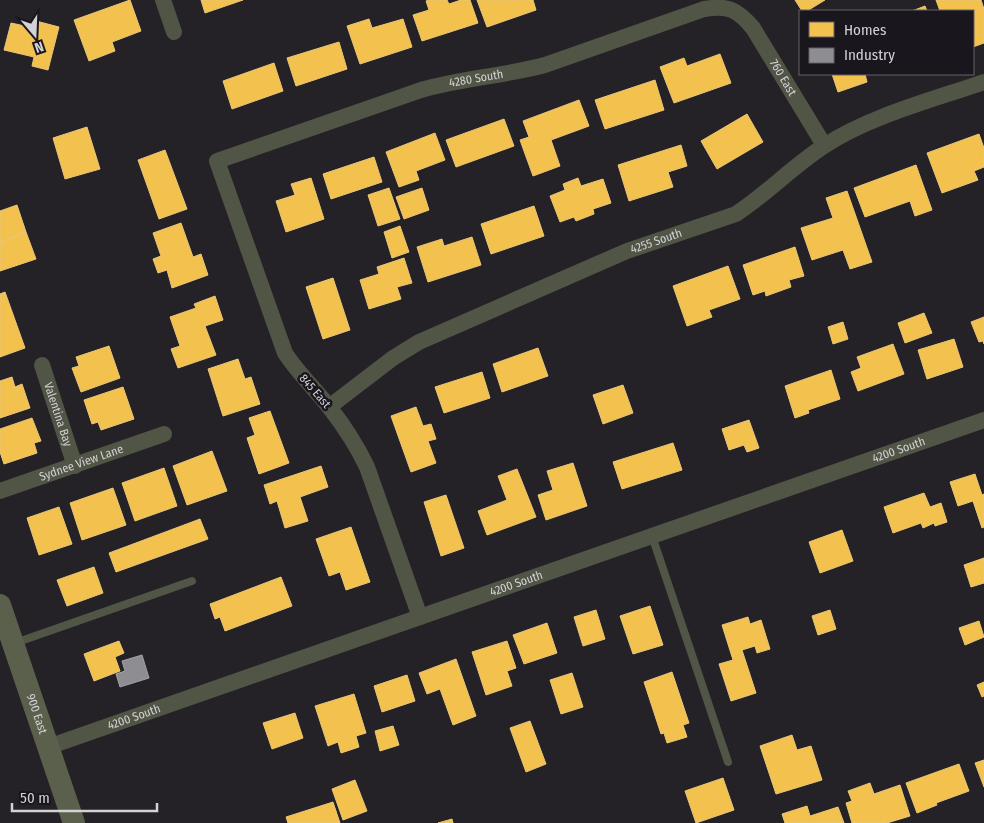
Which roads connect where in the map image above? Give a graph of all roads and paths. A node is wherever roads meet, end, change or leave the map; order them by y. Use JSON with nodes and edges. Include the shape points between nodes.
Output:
{"nodes":[{"id":1,"x":163,"y":0,"type":"edge"},
{"id":2,"x":737,"y":12,"type":"joint"},
{"id":3,"x":174,"y":32,"type":"dead end"},
{"id":4,"x":984,"y":82,"type":"edge"},
{"id":5,"x":824,"y":146,"type":"junction"},
{"id":6,"x":217,"y":161,"type":"joint"},
{"id":7,"x":42,"y":365,"type":"dead end"},
{"id":8,"x":329,"y":407,"type":"junction"},
{"id":9,"x":984,"y":420,"type":"edge"},
{"id":10,"x":164,"y":434,"type":"dead end"},
{"id":11,"x":75,"y":466,"type":"junction"},
{"id":12,"x":0,"y":491,"type":"edge"},
{"id":13,"x":652,"y":536,"type":"junction"},
{"id":14,"x":192,"y":581,"type":"dead end"},
{"id":15,"x":0,"y":605,"type":"edge"},
{"id":16,"x":420,"y":617,"type":"junction"},
{"id":17,"x":13,"y":644,"type":"junction"},
{"id":18,"x":48,"y":747,"type":"junction"},
{"id":19,"x":728,"y":762,"type":"dead end"},
{"id":20,"x":74,"y":823,"type":"edge"}],
"edges":[{"from":1,"to":3,"type":"street"},
{"from":2,"to":5,"type":"street","name":"760 East","via":[[753,28]]},
{"from":2,"to":6,"type":"street","name":"4280 South","via":[[720,6],[704,9],[545,65],[421,90]]},
{"from":4,"to":5,"type":"street","name":"4255 South","via":[[880,118]]},
{"from":5,"to":8,"type":"street","name":"4255 South","via":[[736,214],[627,251],[419,342]]},
{"from":6,"to":8,"type":"street","name":"845 East","via":[[285,354]]},
{"from":7,"to":11,"type":"street","name":"Valentina Bay"},
{"from":8,"to":16,"type":"street","name":"845 East","via":[[367,467]]},
{"from":9,"to":13,"type":"street","name":"4200 South"},
{"from":10,"to":11,"type":"street","name":"Sydnee View Lane"},
{"from":11,"to":12,"type":"street","name":"Sydnee View Lane"},
{"from":13,"to":16,"type":"street","name":"4200 South"},
{"from":13,"to":19,"type":"lane"},
{"from":14,"to":17,"type":"lane"},
{"from":15,"to":17,"type":"main road","name":"900 East"},
{"from":16,"to":18,"type":"street","name":"4200 South"},
{"from":17,"to":18,"type":"main road","name":"900 East"},
{"from":18,"to":20,"type":"main road","name":"900 East"}]}
